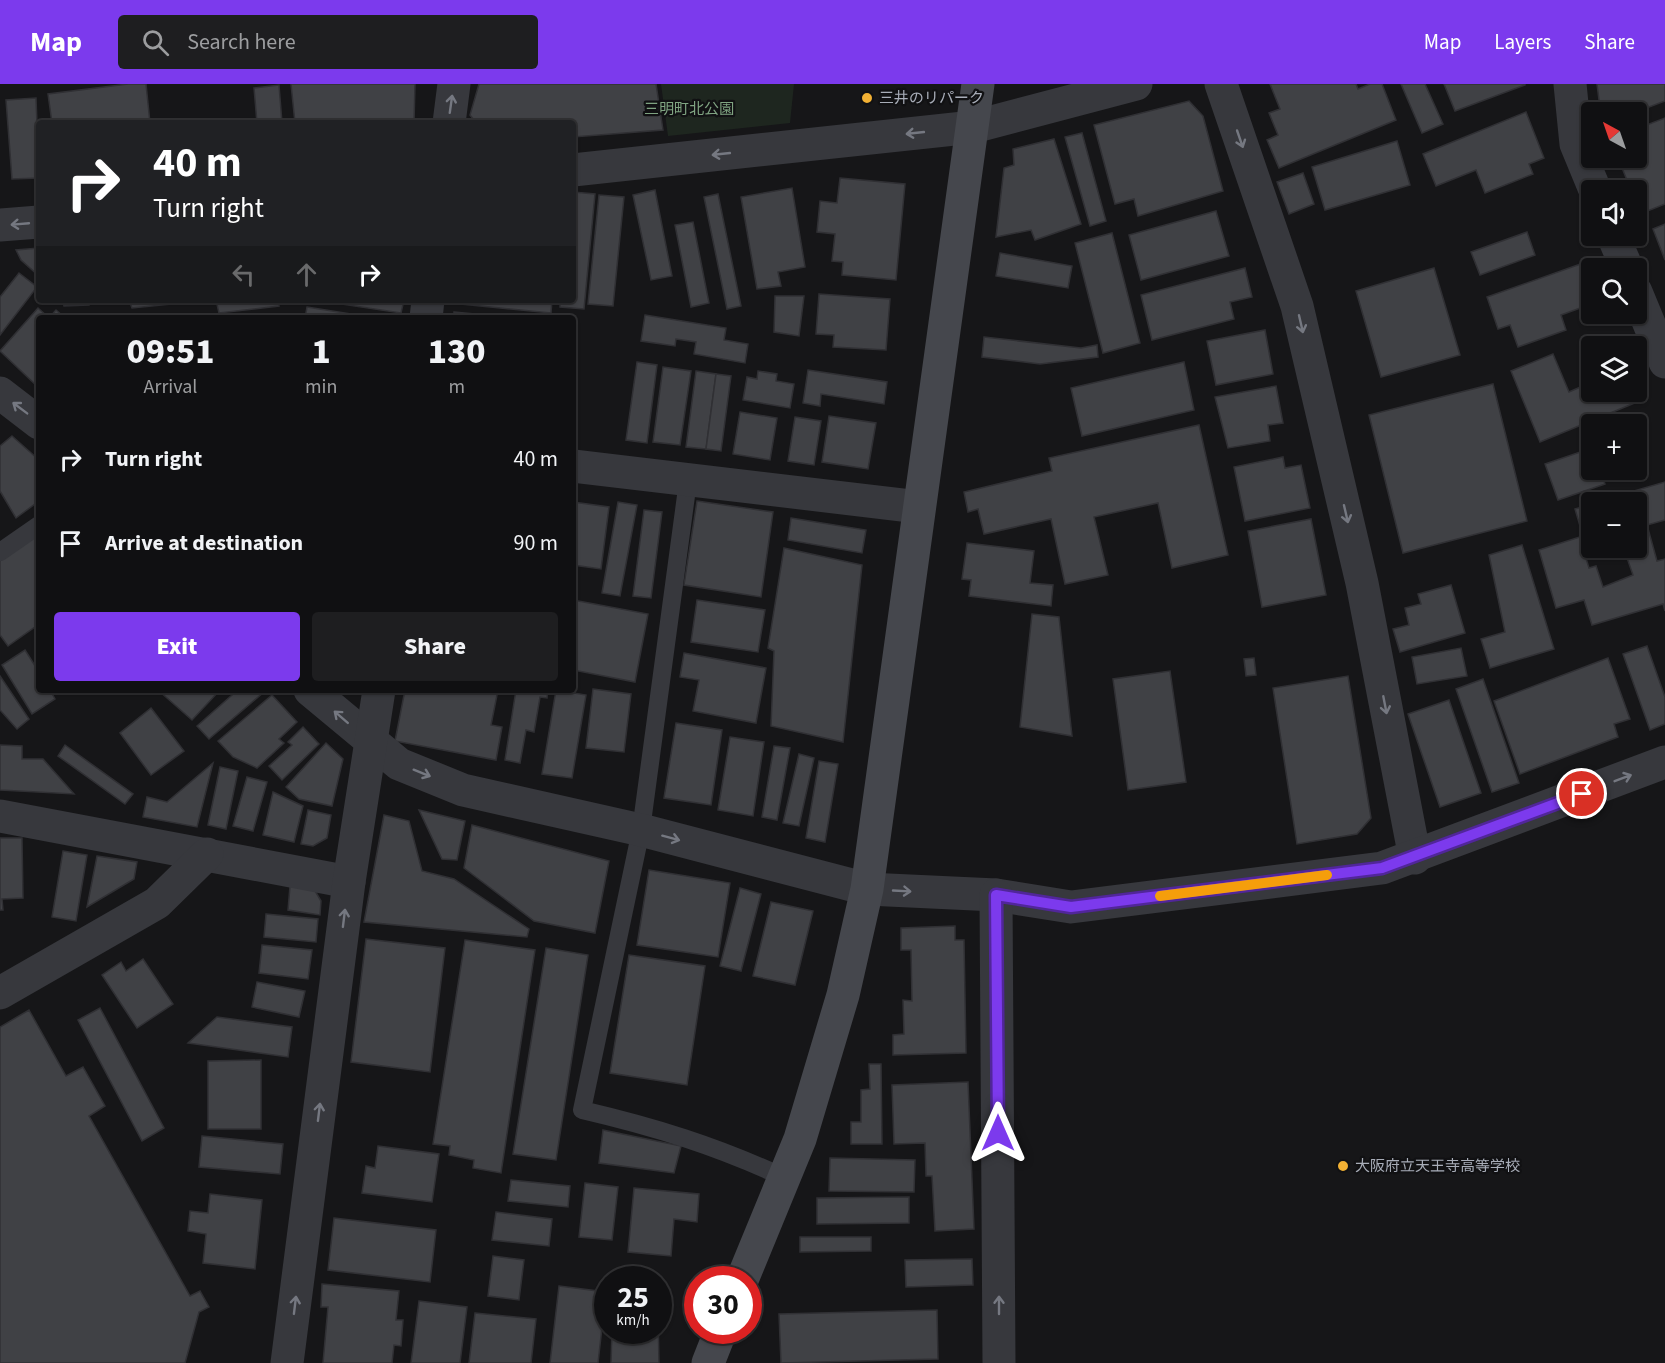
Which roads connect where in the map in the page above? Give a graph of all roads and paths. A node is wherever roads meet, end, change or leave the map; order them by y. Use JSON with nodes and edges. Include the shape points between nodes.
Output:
{"nodes":[{"id":1,"x":454,"y":84,"type":"edge"},
{"id":2,"x":978,"y":84,"type":"edge"},
{"id":3,"x":1136,"y":84,"type":"edge"},
{"id":4,"x":1221,"y":84,"type":"edge"},
{"id":5,"x":1570,"y":84,"type":"edge"},
{"id":6,"x":449,"y":120,"type":"edge"},
{"id":7,"x":973,"y":127,"type":"junction"},
{"id":8,"x":576,"y":170,"type":"edge"},
{"id":9,"x":1591,"y":180,"type":"edge"},
{"id":10,"x":36,"y":222,"type":"edge"},
{"id":11,"x":0,"y":225,"type":"edge"},
{"id":12,"x":1647,"y":319,"type":"edge"},
{"id":13,"x":1665,"y":362,"type":"edge"},
{"id":14,"x":0,"y":393,"type":"edge"},
{"id":15,"x":36,"y":421,"type":"edge"},
{"id":16,"x":576,"y":466,"type":"edge"},
{"id":17,"x":688,"y":481,"type":"junction"},
{"id":18,"x":919,"y":507,"type":"junction"},
{"id":19,"x":36,"y":527,"type":"edge"},
{"id":20,"x":0,"y":552,"type":"edge"},
{"id":21,"x":313,"y":693,"type":"edge"},
{"id":22,"x":380,"y":693,"type":"edge"},
{"id":23,"x":372,"y":744,"type":"junction"},
{"id":24,"x":1665,"y":762,"type":"edge"},
{"id":25,"x":0,"y":816,"type":"edge"},
{"id":26,"x":640,"y":830,"type":"junction"},
{"id":27,"x":207,"y":854,"type":"junction"},
{"id":28,"x":1415,"y":858,"type":"junction"},
{"id":29,"x":349,"y":882,"type":"junction"},
{"id":30,"x":867,"y":889,"type":"junction"},
{"id":31,"x":996,"y":895,"type":"junction"},
{"id":32,"x":0,"y":993,"type":"edge"},
{"id":33,"x":783,"y":1177,"type":"junction"},
{"id":34,"x":748,"y":1266,"type":"edge"},
{"id":35,"x":715,"y":1344,"type":"edge"},
{"id":36,"x":287,"y":1363,"type":"edge"},
{"id":37,"x":708,"y":1363,"type":"edge"},
{"id":38,"x":999,"y":1363,"type":"edge"}],
"edges":[{"from":6,"to":1,"type":"street","one_way":true},
{"from":2,"to":7,"type":"street"},
{"from":3,"to":7,"type":"street"},
{"from":4,"to":28,"type":"street","one_way":true,"via":[[1297,306],[1362,583]]},
{"from":5,"to":9,"type":"street","via":[[1576,144]]},
{"from":7,"to":8,"type":"street","one_way":true},
{"from":7,"to":18,"type":"street"},
{"from":10,"to":11,"type":"street","one_way":true},
{"from":12,"to":13,"type":"street"},
{"from":15,"to":14,"type":"street","one_way":true},
{"from":16,"to":17,"type":"street"},
{"from":17,"to":18,"type":"street"},
{"from":17,"to":26,"type":"lane"},
{"from":18,"to":30,"type":"street"},
{"from":19,"to":20,"type":"lane"},
{"from":23,"to":21,"type":"street","one_way":true},
{"from":22,"to":23,"type":"street"},
{"from":23,"to":26,"type":"street","one_way":true,"via":[[399,764],[463,790]]},
{"from":23,"to":29,"type":"street"},
{"from":28,"to":24,"type":"street","one_way":true},
{"from":25,"to":27,"type":"street"},
{"from":26,"to":30,"type":"street","one_way":true},
{"from":26,"to":33,"type":"lane","via":[[582,1110],[725,1150]]},
{"from":27,"to":29,"type":"street"},
{"from":27,"to":32,"type":"street","via":[[158,903]]},
{"from":28,"to":31,"type":"street","via":[[1382,868],[1071,907]]},
{"from":36,"to":29,"type":"street","one_way":true},
{"from":30,"to":31,"type":"street","one_way":true},
{"from":30,"to":33,"type":"street","via":[[843,995],[800,1139]]},
{"from":38,"to":31,"type":"street","one_way":true},
{"from":33,"to":34,"type":"street"},
{"from":35,"to":37,"type":"street"}]}
